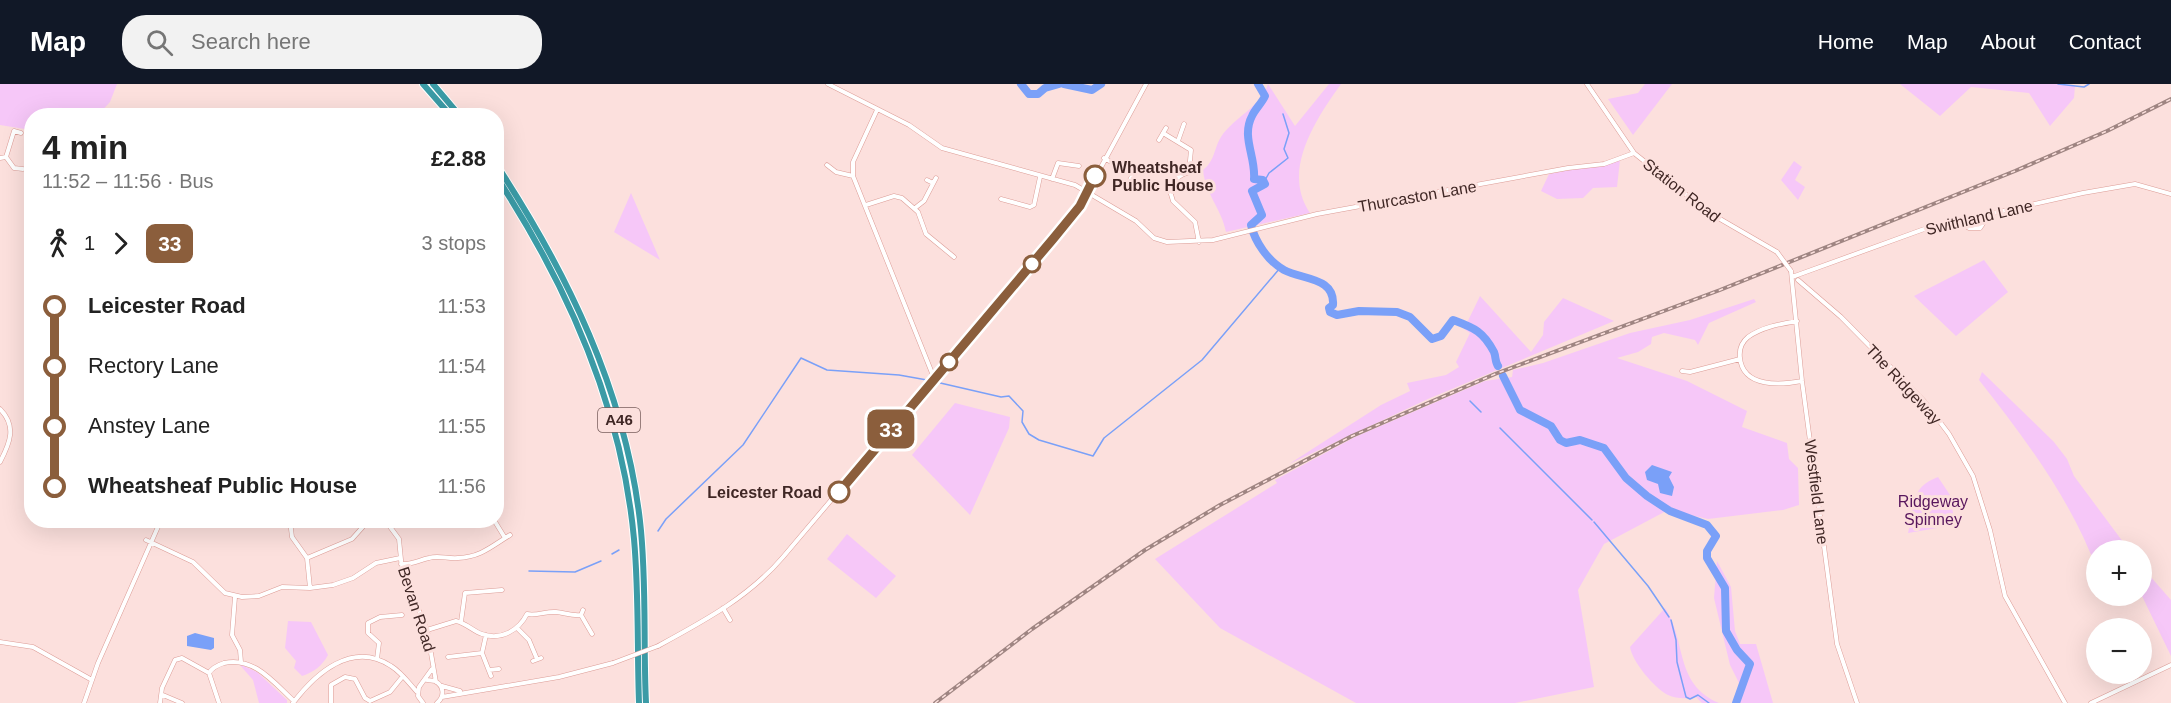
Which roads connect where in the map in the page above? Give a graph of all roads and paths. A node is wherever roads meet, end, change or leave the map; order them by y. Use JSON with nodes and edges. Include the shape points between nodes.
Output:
{"nodes":[{"id":1,"x":423,"y":84,"type":"edge"},
{"id":2,"x":433,"y":84,"type":"edge"},
{"id":3,"x":828,"y":84,"type":"edge"},
{"id":4,"x":1146,"y":84,"type":"edge"},
{"id":5,"x":1587,"y":84,"type":"edge"},
{"id":6,"x":444,"y":108,"type":"edge"},
{"id":7,"x":453,"y":108,"type":"edge"},
{"id":8,"x":877,"y":110,"type":"junction"},
{"id":9,"x":1184,"y":124,"type":"dead end"},
{"id":10,"x":1166,"y":128,"type":"dead end"},
{"id":11,"x":21,"y":133,"type":"dead end"},
{"id":12,"x":1163,"y":134,"type":"junction"},
{"id":13,"x":1160,"y":140,"type":"dead end"},
{"id":14,"x":1178,"y":141,"type":"junction"},
{"id":15,"x":1634,"y":153,"type":"junction"},
{"id":16,"x":6,"y":157,"type":"junction"},
{"id":17,"x":0,"y":158,"type":"edge"},
{"id":18,"x":1104,"y":158,"type":"junction"},
{"id":19,"x":827,"y":165,"type":"dead end"},
{"id":20,"x":1079,"y":166,"type":"dead end"},
{"id":21,"x":1136,"y":168,"type":"dead end"},
{"id":22,"x":22,"y":169,"type":"dead end"},
{"id":23,"x":1189,"y":171,"type":"junction"},
{"id":24,"x":1198,"y":172,"type":"dead end"},
{"id":25,"x":1133,"y":174,"type":"junction"},
{"id":26,"x":504,"y":176,"type":"edge"},
{"id":27,"x":853,"y":176,"type":"junction"},
{"id":28,"x":1040,"y":177,"type":"junction"},
{"id":29,"x":936,"y":178,"type":"dead end"},
{"id":30,"x":1052,"y":179,"type":"junction"},
{"id":31,"x":927,"y":180,"type":"dead end"},
{"id":32,"x":1130,"y":180,"type":"dead end"},
{"id":33,"x":933,"y":183,"type":"junction"},
{"id":34,"x":504,"y":189,"type":"edge"},
{"id":35,"x":1086,"y":193,"type":"junction"},
{"id":36,"x":2171,"y":194,"type":"edge"},
{"id":37,"x":1001,"y":200,"type":"dead end"},
{"id":38,"x":866,"y":205,"type":"junction"},
{"id":39,"x":915,"y":208,"type":"junction"},
{"id":40,"x":1989,"y":215,"type":"junction"},
{"id":41,"x":1958,"y":221,"type":"junction"},
{"id":42,"x":1199,"y":242,"type":"junction"},
{"id":43,"x":955,"y":257,"type":"dead end"},
{"id":44,"x":1792,"y":277,"type":"junction"},
{"id":45,"x":1798,"y":280,"type":"dead end"},
{"id":46,"x":1797,"y":321,"type":"junction"},
{"id":47,"x":1740,"y":359,"type":"junction"},
{"id":48,"x":1682,"y":371,"type":"dead end"},
{"id":49,"x":934,"y":378,"type":"junction"},
{"id":50,"x":1802,"y":381,"type":"junction"},
{"id":51,"x":0,"y":409,"type":"edge"},
{"id":52,"x":0,"y":462,"type":"edge"},
{"id":53,"x":158,"y":528,"type":"edge"},
{"id":54,"x":291,"y":528,"type":"edge"},
{"id":55,"x":362,"y":528,"type":"edge"},
{"id":56,"x":391,"y":528,"type":"edge"},
{"id":57,"x":500,"y":528,"type":"edge"},
{"id":58,"x":146,"y":540,"type":"dead end"},
{"id":59,"x":152,"y":543,"type":"junction"},
{"id":60,"x":307,"y":558,"type":"junction"},
{"id":61,"x":400,"y":558,"type":"junction"},
{"id":62,"x":401,"y":564,"type":"junction"},
{"id":63,"x":310,"y":588,"type":"junction"},
{"id":64,"x":502,"y":590,"type":"dead end"},
{"id":65,"x":235,"y":597,"type":"junction"},
{"id":66,"x":523,"y":608,"type":"dead end"},
{"id":67,"x":721,"y":610,"type":"junction"},
{"id":68,"x":527,"y":614,"type":"junction"},
{"id":69,"x":402,"y":615,"type":"dead end"},
{"id":70,"x":730,"y":620,"type":"dead end"},
{"id":71,"x":461,"y":622,"type":"junction"},
{"id":72,"x":517,"y":628,"type":"junction"},
{"id":73,"x":427,"y":630,"type":"junction"},
{"id":74,"x":592,"y":634,"type":"dead end"},
{"id":75,"x":486,"y":635,"type":"junction"},
{"id":76,"x":0,"y":642,"type":"edge"},
{"id":77,"x":482,"y":653,"type":"junction"},
{"id":78,"x":448,"y":657,"type":"dead end"},
{"id":79,"x":377,"y":659,"type":"junction"},
{"id":80,"x":537,"y":659,"type":"dead end"},
{"id":81,"x":241,"y":662,"type":"junction"},
{"id":82,"x":2171,"y":665,"type":"edge"},
{"id":83,"x":433,"y":666,"type":"junction"},
{"id":84,"x":499,"y":669,"type":"dead end"},
{"id":85,"x":489,"y":670,"type":"junction"},
{"id":86,"x":209,"y":673,"type":"junction"},
{"id":87,"x":403,"y":676,"type":"junction"},
{"id":88,"x":491,"y":676,"type":"dead end"},
{"id":89,"x":92,"y":680,"type":"junction"},
{"id":90,"x":426,"y":681,"type":"junction"},
{"id":91,"x":436,"y":682,"type":"junction"},
{"id":92,"x":408,"y":683,"type":"junction"},
{"id":93,"x":421,"y":684,"type":"junction"},
{"id":94,"x":441,"y":686,"type":"junction"},
{"id":95,"x":417,"y":692,"type":"junction"},
{"id":96,"x":464,"y":692,"type":"junction"},
{"id":97,"x":163,"y":695,"type":"junction"},
{"id":98,"x":442,"y":698,"type":"junction"},
{"id":99,"x":333,"y":701,"type":"edge"},
{"id":100,"x":418,"y":701,"type":"edge"},
{"id":101,"x":293,"y":702,"type":"edge"},
{"id":102,"x":368,"y":702,"type":"edge"},
{"id":103,"x":84,"y":703,"type":"edge"},
{"id":104,"x":160,"y":703,"type":"edge"},
{"id":105,"x":182,"y":703,"type":"edge"},
{"id":106,"x":219,"y":703,"type":"edge"},
{"id":107,"x":423,"y":703,"type":"edge"},
{"id":108,"x":437,"y":703,"type":"edge"},
{"id":109,"x":639,"y":703,"type":"edge"},
{"id":110,"x":646,"y":703,"type":"edge"},
{"id":111,"x":1857,"y":703,"type":"edge"},
{"id":112,"x":2065,"y":703,"type":"edge"},
{"id":113,"x":2091,"y":703,"type":"edge"}],
"edges":[{"from":1,"to":6,"type":"highway"},
{"from":2,"to":7,"type":"highway"},
{"from":3,"to":8,"type":"street","name":"Thurcaston Lane"},
{"from":4,"to":18,"type":"street"},
{"from":5,"to":15,"type":"street","name":"Station Road"},
{"from":8,"to":27,"type":"street","via":[[853,162]]},
{"from":8,"to":28,"type":"street","name":"Thurcaston Lane","via":[[909,125],[942,148]]},
{"from":9,"to":14,"type":"street"},
{"from":10,"to":12,"type":"street"},
{"from":11,"to":16,"type":"street","via":[[14,131]]},
{"from":12,"to":13,"type":"street"},
{"from":12,"to":14,"type":"street"},
{"from":14,"to":23,"type":"street","via":[[1191,150]]},
{"from":15,"to":42,"type":"street","name":"Thurcaston Lane","via":[[1604,164],[1533,174]]},
{"from":15,"to":44,"type":"street","name":"Station Road","bridge":true,"via":[[1708,212],[1777,252]]},
{"from":16,"to":17,"type":"street"},
{"from":16,"to":22,"type":"street","via":[[14,168]]},
{"from":18,"to":25,"type":"street"},
{"from":18,"to":35,"type":"street"},
{"from":19,"to":27,"type":"street"},
{"from":20,"to":30,"type":"street","via":[[1058,163]]},
{"from":21,"to":25,"type":"street"},
{"from":23,"to":24,"type":"street"},
{"from":23,"to":42,"type":"street","via":[[1174,181],[1170,196],[1195,222]]},
{"from":25,"to":32,"type":"street"},
{"from":26,"to":110,"type":"highway","number":"A46","via":[[572,294],[617,414],[640,529]]},
{"from":27,"to":38,"type":"street"},
{"from":28,"to":30,"type":"street","name":"Thurcaston Lane"},
{"from":28,"to":37,"type":"street","via":[[1034,205]]},
{"from":29,"to":33,"type":"street"},
{"from":30,"to":35,"type":"street","name":"Thurcaston Lane","via":[[1075,185]]},
{"from":31,"to":33,"type":"street"},
{"from":33,"to":39,"type":"street","via":[[924,201]]},
{"from":34,"to":109,"type":"highway","number":"A46","via":[[567,300],[610,414],[626,478],[634,538]]},
{"from":35,"to":42,"type":"street","name":"Thurcaston Lane","via":[[1156,238],[1177,243]]},
{"from":35,"to":49,"type":"street","via":[[1053,239]]},
{"from":36,"to":40,"type":"street","name":"Swithland Lane","via":[[2135,184]]},
{"from":38,"to":39,"type":"street","via":[[894,196]]},
{"from":38,"to":49,"type":"street"},
{"from":39,"to":43,"type":"street","via":[[926,234]]},
{"from":40,"to":41,"type":"street","name":"Swithland Lane"},
{"from":40,"to":41,"type":"street","via":[[1980,228],[1969,228]]},
{"from":41,"to":44,"type":"street","name":"Swithland Lane","via":[[1927,228]]},
{"from":44,"to":46,"type":"street","name":"Westfield Lane"},
{"from":45,"to":112,"type":"street","name":"The Ridgeway","via":[[1912,389],[1949,434],[1973,476],[2005,596]]},
{"from":46,"to":47,"type":"street","via":[[1751,335],[1742,343]]},
{"from":46,"to":50,"type":"street","name":"Westfield Lane"},
{"from":47,"to":48,"type":"street"},
{"from":47,"to":50,"type":"street","via":[[1750,376],[1758,381],[1781,385]]},
{"from":49,"to":67,"type":"street","via":[[769,574]]},
{"from":50,"to":111,"type":"street","name":"Westfield Lane","via":[[1837,644]]},
{"from":51,"to":52,"type":"street","via":[[11,433]]},
{"from":53,"to":59,"type":"street"},
{"from":54,"to":60,"type":"street","via":[[292,537]]},
{"from":55,"to":60,"type":"street","via":[[352,539]]},
{"from":56,"to":61,"type":"street","name":"Bevan Road","via":[[399,539]]},
{"from":57,"to":62,"type":"street","via":[[507,536],[491,550]]},
{"from":58,"to":59,"type":"street"},
{"from":59,"to":65,"type":"street","via":[[193,562],[215,585]]},
{"from":59,"to":89,"type":"street"},
{"from":60,"to":63,"type":"street"},
{"from":61,"to":62,"type":"street","name":"Bevan Road"},
{"from":61,"to":63,"type":"street","via":[[376,563],[345,582]]},
{"from":62,"to":73,"type":"street","name":"Bevan Road"},
{"from":63,"to":65,"type":"street","via":[[282,586],[259,596]]},
{"from":64,"to":71,"type":"street","via":[[463,593]]},
{"from":65,"to":81,"type":"street","via":[[232,635]]},
{"from":66,"to":68,"type":"street"},
{"from":67,"to":70,"type":"street"},
{"from":67,"to":96,"type":"street","bridge":true,"via":[[658,646],[613,663],[558,677]]},
{"from":68,"to":72,"type":"street"},
{"from":68,"to":74,"type":"street","via":[[582,613]]},
{"from":69,"to":79,"type":"street","via":[[386,613],[367,625],[368,633],[379,643]]},
{"from":71,"to":73,"type":"street"},
{"from":71,"to":75,"type":"street"},
{"from":72,"to":75,"type":"street","via":[[502,635]]},
{"from":72,"to":80,"type":"street","via":[[529,640]]},
{"from":73,"to":83,"type":"street","name":"Bevan Road"},
{"from":75,"to":77,"type":"street"},
{"from":76,"to":89,"type":"street","via":[[30,646]]},
{"from":77,"to":78,"type":"street"},
{"from":77,"to":85,"type":"street"},
{"from":79,"to":87,"type":"street"},
{"from":79,"to":101,"type":"street","via":[[360,657],[334,663]]},
{"from":81,"to":86,"type":"street","via":[[220,664]]},
{"from":81,"to":101,"type":"street","via":[[258,669]]},
{"from":82,"to":113,"type":"street"},
{"from":83,"to":90,"type":"street","name":"Bevan Road"},
{"from":83,"to":91,"type":"street","name":"Bevan Road"},
{"from":84,"to":85,"type":"street"},
{"from":85,"to":88,"type":"street"},
{"from":86,"to":97,"type":"street","via":[[186,659],[175,660],[162,688]]},
{"from":86,"to":106,"type":"street"},
{"from":87,"to":92,"type":"street"},
{"from":87,"to":102,"type":"street","via":[[390,692]]},
{"from":89,"to":103,"type":"street"},
{"from":90,"to":91,"type":"street"},
{"from":90,"to":93,"type":"street"},
{"from":91,"to":94,"type":"street"},
{"from":92,"to":93,"type":"street"},
{"from":92,"to":95,"type":"street"},
{"from":93,"to":95,"type":"street"},
{"from":94,"to":96,"type":"street"},
{"from":94,"to":98,"type":"street"},
{"from":95,"to":100,"type":"street"},
{"from":96,"to":98,"type":"street"},
{"from":97,"to":104,"type":"street"},
{"from":97,"to":105,"type":"street"},
{"from":98,"to":108,"type":"street"},
{"from":99,"to":102,"type":"street","via":[[331,685],[345,677],[358,682]]},
{"from":100,"to":107,"type":"street"}]}
